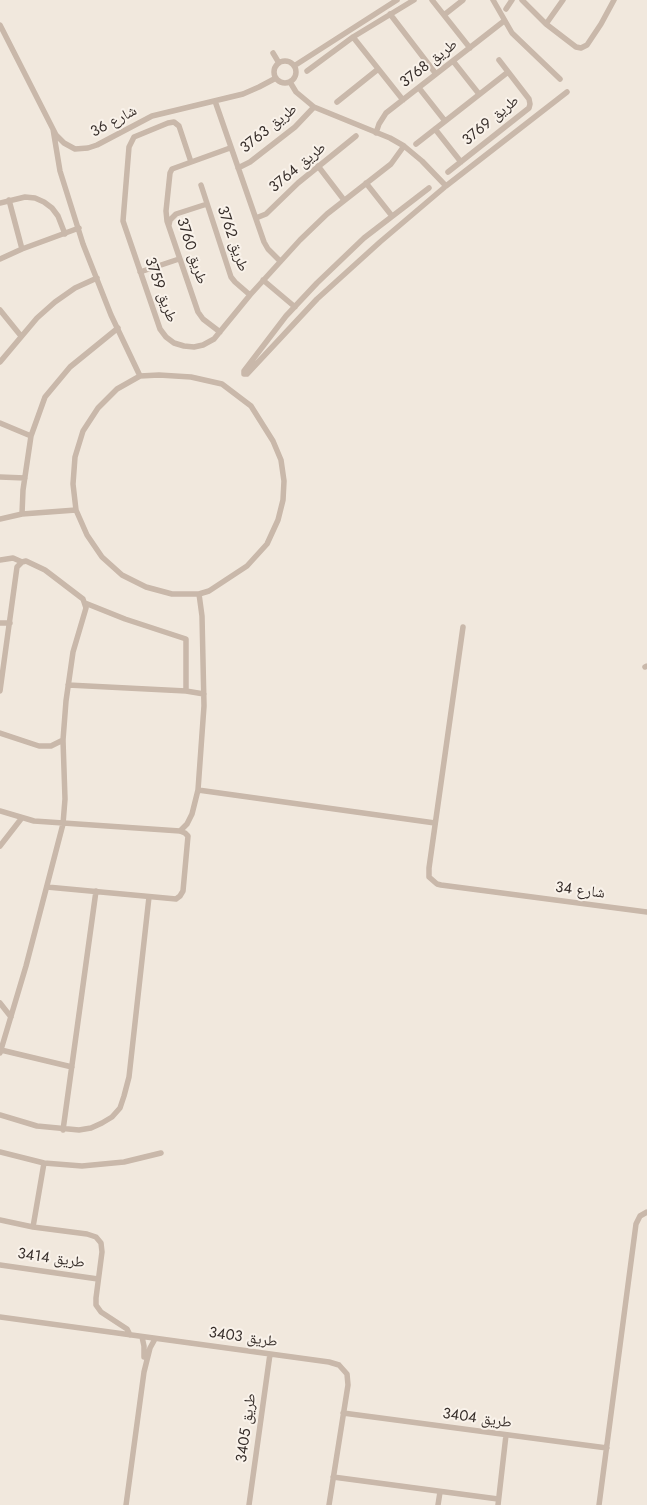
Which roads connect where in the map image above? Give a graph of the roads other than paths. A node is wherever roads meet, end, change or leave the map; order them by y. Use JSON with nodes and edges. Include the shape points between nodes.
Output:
{"nodes":[{"id":1,"x":397,"y":0,"type":"edge"},
{"id":2,"x":414,"y":0,"type":"edge"},
{"id":3,"x":432,"y":0,"type":"edge"},
{"id":4,"x":463,"y":0,"type":"edge"},
{"id":5,"x":493,"y":0,"type":"edge"},
{"id":6,"x":512,"y":0,"type":"edge"},
{"id":7,"x":522,"y":0,"type":"edge"},
{"id":8,"x":563,"y":0,"type":"edge"},
{"id":9,"x":614,"y":0,"type":"edge"},
{"id":10,"x":506,"y":9,"type":"dead end"},
{"id":11,"x":390,"y":14,"type":"junction"},
{"id":12,"x":444,"y":15,"type":"junction"},
{"id":13,"x":504,"y":21,"type":"junction"},
{"id":14,"x":546,"y":24,"type":"junction"},
{"id":15,"x":0,"y":25,"type":"edge"},
{"id":16,"x":353,"y":38,"type":"junction"},
{"id":17,"x":470,"y":48,"type":"junction"},
{"id":18,"x":273,"y":53,"type":"dead end"},
{"id":19,"x":499,"y":60,"type":"dead end"},
{"id":20,"x":453,"y":61,"type":"junction"},
{"id":21,"x":279,"y":63,"type":"junction"},
{"id":22,"x":294,"y":66,"type":"junction"},
{"id":23,"x":377,"y":70,"type":"junction"},
{"id":24,"x":307,"y":71,"type":"dead end"},
{"id":25,"x":508,"y":72,"type":"junction"},
{"id":26,"x":436,"y":74,"type":"junction"},
{"id":27,"x":276,"y":78,"type":"junction"},
{"id":28,"x":560,"y":79,"type":"dead end"},
{"id":29,"x":290,"y":82,"type":"junction"},
{"id":30,"x":419,"y":88,"type":"junction"},
{"id":31,"x":567,"y":92,"type":"dead end"},
{"id":32,"x":479,"y":94,"type":"junction"},
{"id":33,"x":402,"y":100,"type":"junction"},
{"id":34,"x":215,"y":101,"type":"junction"},
{"id":35,"x":337,"y":102,"type":"dead end"},
{"id":36,"x":314,"y":107,"type":"junction"},
{"id":37,"x":445,"y":121,"type":"junction"},
{"id":38,"x":52,"y":129,"type":"junction"},
{"id":39,"x":435,"y":129,"type":"junction"},
{"id":40,"x":376,"y":132,"type":"junction"},
{"id":41,"x":356,"y":136,"type":"dead end"},
{"id":42,"x":416,"y":144,"type":"dead end"},
{"id":43,"x":404,"y":146,"type":"junction"},
{"id":44,"x":230,"y":148,"type":"junction"},
{"id":45,"x":191,"y":162,"type":"junction"},
{"id":46,"x":461,"y":162,"type":"junction"},
{"id":47,"x":318,"y":166,"type":"junction"},
{"id":48,"x":238,"y":168,"type":"junction"},
{"id":49,"x":448,"y":172,"type":"dead end"},
{"id":50,"x":366,"y":183,"type":"junction"},
{"id":51,"x":201,"y":185,"type":"dead end"},
{"id":52,"x":446,"y":186,"type":"junction"},
{"id":53,"x":429,"y":188,"type":"dead end"},
{"id":54,"x":9,"y":200,"type":"junction"},
{"id":55,"x":344,"y":200,"type":"junction"},
{"id":56,"x":0,"y":203,"type":"edge"},
{"id":57,"x":207,"y":204,"type":"junction"},
{"id":58,"x":166,"y":207,"type":"junction"},
{"id":59,"x":176,"y":214,"type":"junction"},
{"id":60,"x":392,"y":216,"type":"junction"},
{"id":61,"x":256,"y":218,"type":"junction"},
{"id":62,"x":169,"y":225,"type":"junction"},
{"id":63,"x":79,"y":228,"type":"junction"},
{"id":64,"x":65,"y":234,"type":"junction"},
{"id":65,"x":22,"y":249,"type":"junction"},
{"id":66,"x":0,"y":259,"type":"edge"},
{"id":67,"x":179,"y":259,"type":"junction"},
{"id":68,"x":280,"y":261,"type":"junction"},
{"id":69,"x":140,"y":272,"type":"junction"},
{"id":70,"x":97,"y":278,"type":"junction"},
{"id":71,"x":264,"y":280,"type":"junction"},
{"id":72,"x":250,"y":295,"type":"junction"},
{"id":73,"x":295,"y":307,"type":"junction"},
{"id":74,"x":0,"y":310,"type":"edge"},
{"id":75,"x":118,"y":328,"type":"junction"},
{"id":76,"x":220,"y":332,"type":"junction"},
{"id":77,"x":21,"y":336,"type":"junction"},
{"id":78,"x":0,"y":362,"type":"edge"},
{"id":79,"x":140,"y":376,"type":"junction"},
{"id":80,"x":0,"y":423,"type":"edge"},
{"id":81,"x":31,"y":436,"type":"junction"},
{"id":82,"x":0,"y":477,"type":"edge"},
{"id":83,"x":25,"y":478,"type":"junction"},
{"id":84,"x":76,"y":510,"type":"junction"},
{"id":85,"x":22,"y":514,"type":"junction"},
{"id":86,"x":0,"y":519,"type":"edge"},
{"id":87,"x":0,"y":560,"type":"edge"},
{"id":88,"x":22,"y":562,"type":"junction"},
{"id":89,"x":199,"y":594,"type":"junction"},
{"id":90,"x":85,"y":603,"type":"junction"},
{"id":91,"x":0,"y":623,"type":"edge"},
{"id":92,"x":10,"y":623,"type":"junction"},
{"id":93,"x":462,"y":627,"type":"dead end"},
{"id":94,"x":68,"y":685,"type":"junction"},
{"id":95,"x":0,"y":691,"type":"edge"},
{"id":96,"x":186,"y":691,"type":"junction"},
{"id":97,"x":204,"y":694,"type":"junction"},
{"id":98,"x":0,"y":732,"type":"edge"},
{"id":99,"x":63,"y":740,"type":"junction"},
{"id":100,"x":198,"y":790,"type":"junction"},
{"id":101,"x":0,"y":811,"type":"edge"},
{"id":102,"x":21,"y":819,"type":"junction"},
{"id":103,"x":435,"y":823,"type":"junction"},
{"id":104,"x":63,"y":824,"type":"junction"},
{"id":105,"x":180,"y":831,"type":"junction"},
{"id":106,"x":0,"y":846,"type":"edge"},
{"id":107,"x":47,"y":886,"type":"junction"},
{"id":108,"x":96,"y":892,"type":"junction"},
{"id":109,"x":149,"y":897,"type":"junction"},
{"id":110,"x":647,"y":912,"type":"edge"},
{"id":111,"x":0,"y":1003,"type":"edge"},
{"id":112,"x":11,"y":1018,"type":"junction"},
{"id":113,"x":0,"y":1052,"type":"edge"},
{"id":114,"x":72,"y":1067,"type":"junction"},
{"id":115,"x":0,"y":1115,"type":"edge"},
{"id":116,"x":63,"y":1130,"type":"junction"},
{"id":117,"x":0,"y":1152,"type":"edge"},
{"id":118,"x":161,"y":1153,"type":"dead end"},
{"id":119,"x":44,"y":1163,"type":"junction"},
{"id":120,"x":647,"y":1212,"type":"edge"},
{"id":121,"x":0,"y":1220,"type":"edge"},
{"id":122,"x":33,"y":1227,"type":"junction"},
{"id":123,"x":0,"y":1265,"type":"edge"},
{"id":124,"x":98,"y":1278,"type":"junction"},
{"id":125,"x":0,"y":1317,"type":"edge"},
{"id":126,"x":130,"y":1335,"type":"junction"},
{"id":127,"x":142,"y":1337,"type":"junction"},
{"id":128,"x":155,"y":1339,"type":"junction"},
{"id":129,"x":270,"y":1354,"type":"junction"},
{"id":130,"x":144,"y":1372,"type":"junction"},
{"id":131,"x":343,"y":1413,"type":"junction"},
{"id":132,"x":506,"y":1436,"type":"junction"},
{"id":133,"x":607,"y":1448,"type":"junction"},
{"id":134,"x":333,"y":1477,"type":"junction"},
{"id":135,"x":440,"y":1492,"type":"junction"},
{"id":136,"x":498,"y":1502,"type":"edge"},
{"id":137,"x":126,"y":1505,"type":"edge"},
{"id":138,"x":249,"y":1505,"type":"edge"},
{"id":139,"x":329,"y":1505,"type":"edge"},
{"id":140,"x":438,"y":1505,"type":"edge"},
{"id":141,"x":599,"y":1505,"type":"edge"}],
"edges":[{"from":1,"to":22,"type":"street"},
{"from":2,"to":11,"type":"street"},
{"from":3,"to":12,"type":"street"},
{"from":4,"to":12,"type":"street"},
{"from":5,"to":13,"type":"street"},
{"from":6,"to":10,"type":"street"},
{"from":7,"to":14,"type":"street"},
{"from":8,"to":14,"type":"street"},
{"from":9,"to":14,"type":"street","via":[[584,48],[576,47]]},
{"from":11,"to":16,"type":"street"},
{"from":11,"to":26,"type":"street"},
{"from":12,"to":17,"type":"street"},
{"from":13,"to":17,"type":"street","name":"طريق 3768"},
{"from":13,"to":28,"type":"street"},
{"from":15,"to":38,"type":"street","name":"شارع 36"},
{"from":16,"to":23,"type":"street"},
{"from":16,"to":24,"type":"street"},
{"from":17,"to":20,"type":"street","name":"طريق 3768"},
{"from":18,"to":21,"type":"street"},
{"from":19,"to":25,"type":"street","name":"طريق 3769"},
{"from":20,"to":26,"type":"street","name":"طريق 3768"},
{"from":20,"to":32,"type":"street"},
{"from":21,"to":22,"type":"street","via":[[287,61]]},
{"from":21,"to":27,"type":"street","via":[[275,70]]},
{"from":22,"to":29,"type":"street","via":[[296,75]]},
{"from":23,"to":33,"type":"street"},
{"from":23,"to":35,"type":"street"},
{"from":25,"to":32,"type":"street"},
{"from":25,"to":46,"type":"street","name":"طريق 3769","via":[[529,99],[529,108]]},
{"from":26,"to":30,"type":"street","name":"طريق 3768"},
{"from":27,"to":29,"type":"street","via":[[284,83]]},
{"from":27,"to":34,"type":"street","name":"شارع 36","via":[[252,90]]},
{"from":29,"to":36,"type":"street","via":[[296,92]]},
{"from":30,"to":33,"type":"street","name":"طريق 3768"},
{"from":30,"to":37,"type":"street"},
{"from":31,"to":52,"type":"street"},
{"from":32,"to":37,"type":"street"},
{"from":33,"to":40,"type":"street","name":"طريق 3768","via":[[384,116]]},
{"from":34,"to":38,"type":"street","name":"شارع 36","via":[[152,116],[88,148],[68,146]]},
{"from":34,"to":44,"type":"street","name":"طريق 3763"},
{"from":36,"to":40,"type":"street"},
{"from":36,"to":48,"type":"street","name":"طريق 3763","via":[[295,127]]},
{"from":37,"to":39,"type":"street"},
{"from":38,"to":63,"type":"street","via":[[60,171]]},
{"from":39,"to":42,"type":"street"},
{"from":39,"to":46,"type":"street"},
{"from":40,"to":43,"type":"street"},
{"from":41,"to":47,"type":"street","name":"طريق 3764"},
{"from":43,"to":50,"type":"street","name":"طريق 3759","via":[[391,164]]},
{"from":43,"to":52,"type":"street"},
{"from":44,"to":45,"type":"street","name":"طريق 3760"},
{"from":44,"to":48,"type":"street","name":"طريق 3763"},
{"from":45,"to":58,"type":"street","name":"طريق 3760","via":[[171,171]]},
{"from":45,"to":69,"type":"street","name":"طريق 3759","via":[[179,126],[174,122],[136,136],[131,142],[122,221]]},
{"from":46,"to":49,"type":"street","name":"طريق 3769"},
{"from":47,"to":55,"type":"street"},
{"from":47,"to":61,"type":"street","name":"طريق 3764"},
{"from":48,"to":61,"type":"street","name":"طريق 3763"},
{"from":50,"to":55,"type":"street","name":"طريق 3759"},
{"from":50,"to":60,"type":"street"},
{"from":51,"to":57,"type":"street","name":"طريق 3762"},
{"from":52,"to":73,"type":"street","via":[[318,299],[244,374]]},
{"from":53,"to":60,"type":"street"},
{"from":54,"to":56,"type":"street"},
{"from":54,"to":64,"type":"street","via":[[25,197],[44,202],[58,216]]},
{"from":54,"to":65,"type":"street"},
{"from":55,"to":68,"type":"street","name":"طريق 3759"},
{"from":57,"to":59,"type":"street"},
{"from":57,"to":72,"type":"street","name":"طريق 3762","via":[[231,277]]},
{"from":58,"to":59,"type":"street"},
{"from":58,"to":62,"type":"street","name":"طريق 3760"},
{"from":59,"to":62,"type":"street"},
{"from":60,"to":73,"type":"street","via":[[344,256]]},
{"from":61,"to":68,"type":"street","name":"طريق 3763","via":[[266,246]]},
{"from":62,"to":67,"type":"street","name":"طريق 3760"},
{"from":63,"to":64,"type":"street"},
{"from":63,"to":70,"type":"street"},
{"from":64,"to":65,"type":"street"},
{"from":65,"to":66,"type":"street"},
{"from":67,"to":69,"type":"street"},
{"from":67,"to":76,"type":"street","name":"طريق 3760","via":[[199,314]]},
{"from":68,"to":71,"type":"street","name":"طريق 3759"},
{"from":69,"to":76,"type":"street","name":"طريق 3759","via":[[158,325],[170,340],[184,346],[198,346]]},
{"from":70,"to":75,"type":"street"},
{"from":70,"to":77,"type":"street","via":[[55,302]]},
{"from":71,"to":72,"type":"street","name":"طريق 3759"},
{"from":71,"to":73,"type":"street"},
{"from":72,"to":76,"type":"street","name":"طريق 3759"},
{"from":74,"to":77,"type":"street"},
{"from":75,"to":79,"type":"street"},
{"from":75,"to":81,"type":"street","via":[[70,367],[45,397]]},
{"from":77,"to":78,"type":"street"},
{"from":79,"to":84,"type":"street","via":[[117,389],[98,408],[84,431],[75,457],[72,484]]},
{"from":79,"to":89,"type":"street","via":[[191,377],[222,384],[251,406],[281,460],[283,500],[267,544],[247,566]]},
{"from":80,"to":81,"type":"street"},
{"from":81,"to":83,"type":"street"},
{"from":82,"to":83,"type":"street"},
{"from":83,"to":85,"type":"street"},
{"from":84,"to":85,"type":"street"},
{"from":84,"to":89,"type":"street","via":[[87,536],[102,557],[122,575],[146,588],[172,594]]},
{"from":85,"to":86,"type":"street"},
{"from":87,"to":88,"type":"street","via":[[13,558]]},
{"from":88,"to":90,"type":"street","via":[[45,570]]},
{"from":88,"to":92,"type":"street","via":[[17,567]]},
{"from":89,"to":97,"type":"street"},
{"from":90,"to":94,"type":"street","via":[[86,611],[73,652]]},
{"from":90,"to":96,"type":"street","via":[[186,639]]},
{"from":91,"to":92,"type":"street"},
{"from":92,"to":95,"type":"street"},
{"from":93,"to":103,"type":"street"},
{"from":94,"to":96,"type":"street"},
{"from":94,"to":99,"type":"street"},
{"from":96,"to":97,"type":"street"},
{"from":97,"to":100,"type":"street"},
{"from":98,"to":99,"type":"street","via":[[39,746],[51,746]]},
{"from":99,"to":104,"type":"street"},
{"from":100,"to":103,"type":"street"},
{"from":100,"to":105,"type":"street","via":[[192,814]]},
{"from":101,"to":102,"type":"street"},
{"from":102,"to":104,"type":"street"},
{"from":102,"to":106,"type":"street"},
{"from":103,"to":110,"type":"street","name":"شارع 34","via":[[428,872],[433,882]]},
{"from":104,"to":105,"type":"street"},
{"from":104,"to":107,"type":"street"},
{"from":105,"to":109,"type":"street","via":[[185,832],[188,839],[182,894],[173,899]]},
{"from":107,"to":108,"type":"street"},
{"from":107,"to":112,"type":"street"},
{"from":108,"to":109,"type":"street"},
{"from":108,"to":114,"type":"street"},
{"from":109,"to":116,"type":"street","via":[[129,1077],[124,1096],[116,1112],[102,1124]]},
{"from":111,"to":112,"type":"street"},
{"from":112,"to":113,"type":"street"},
{"from":113,"to":114,"type":"street"},
{"from":114,"to":116,"type":"street"},
{"from":115,"to":116,"type":"street"},
{"from":117,"to":119,"type":"street"},
{"from":118,"to":119,"type":"street","via":[[96,1166]]},
{"from":119,"to":122,"type":"street"},
{"from":120,"to":133,"type":"street","via":[[636,1224]]},
{"from":121,"to":122,"type":"street"},
{"from":122,"to":124,"type":"street","via":[[96,1237],[102,1252]]},
{"from":123,"to":124,"type":"street","name":"طريق 3414"},
{"from":124,"to":126,"type":"street","via":[[98,1309],[127,1329]]},
{"from":125,"to":126,"type":"street","name":"طريق 3403"},
{"from":126,"to":127,"type":"street","name":"طريق 3403"},
{"from":127,"to":128,"type":"street","name":"طريق 3403"},
{"from":127,"to":130,"type":"street"},
{"from":128,"to":129,"type":"street","name":"طريق 3403"},
{"from":128,"to":130,"type":"street"},
{"from":129,"to":131,"type":"street","name":"طريق 3403","via":[[334,1363],[344,1369],[348,1379]]},
{"from":129,"to":138,"type":"street","name":"طريق 3405"},
{"from":130,"to":137,"type":"street"},
{"from":131,"to":132,"type":"street","name":"طريق 3404"},
{"from":131,"to":134,"type":"street","name":"طريق 3403"},
{"from":132,"to":133,"type":"street","name":"طريق 3404"},
{"from":132,"to":136,"type":"street"},
{"from":133,"to":141,"type":"street"},
{"from":134,"to":135,"type":"street"},
{"from":134,"to":139,"type":"street","name":"طريق 3403"},
{"from":135,"to":136,"type":"street"},
{"from":135,"to":140,"type":"street"}]}
